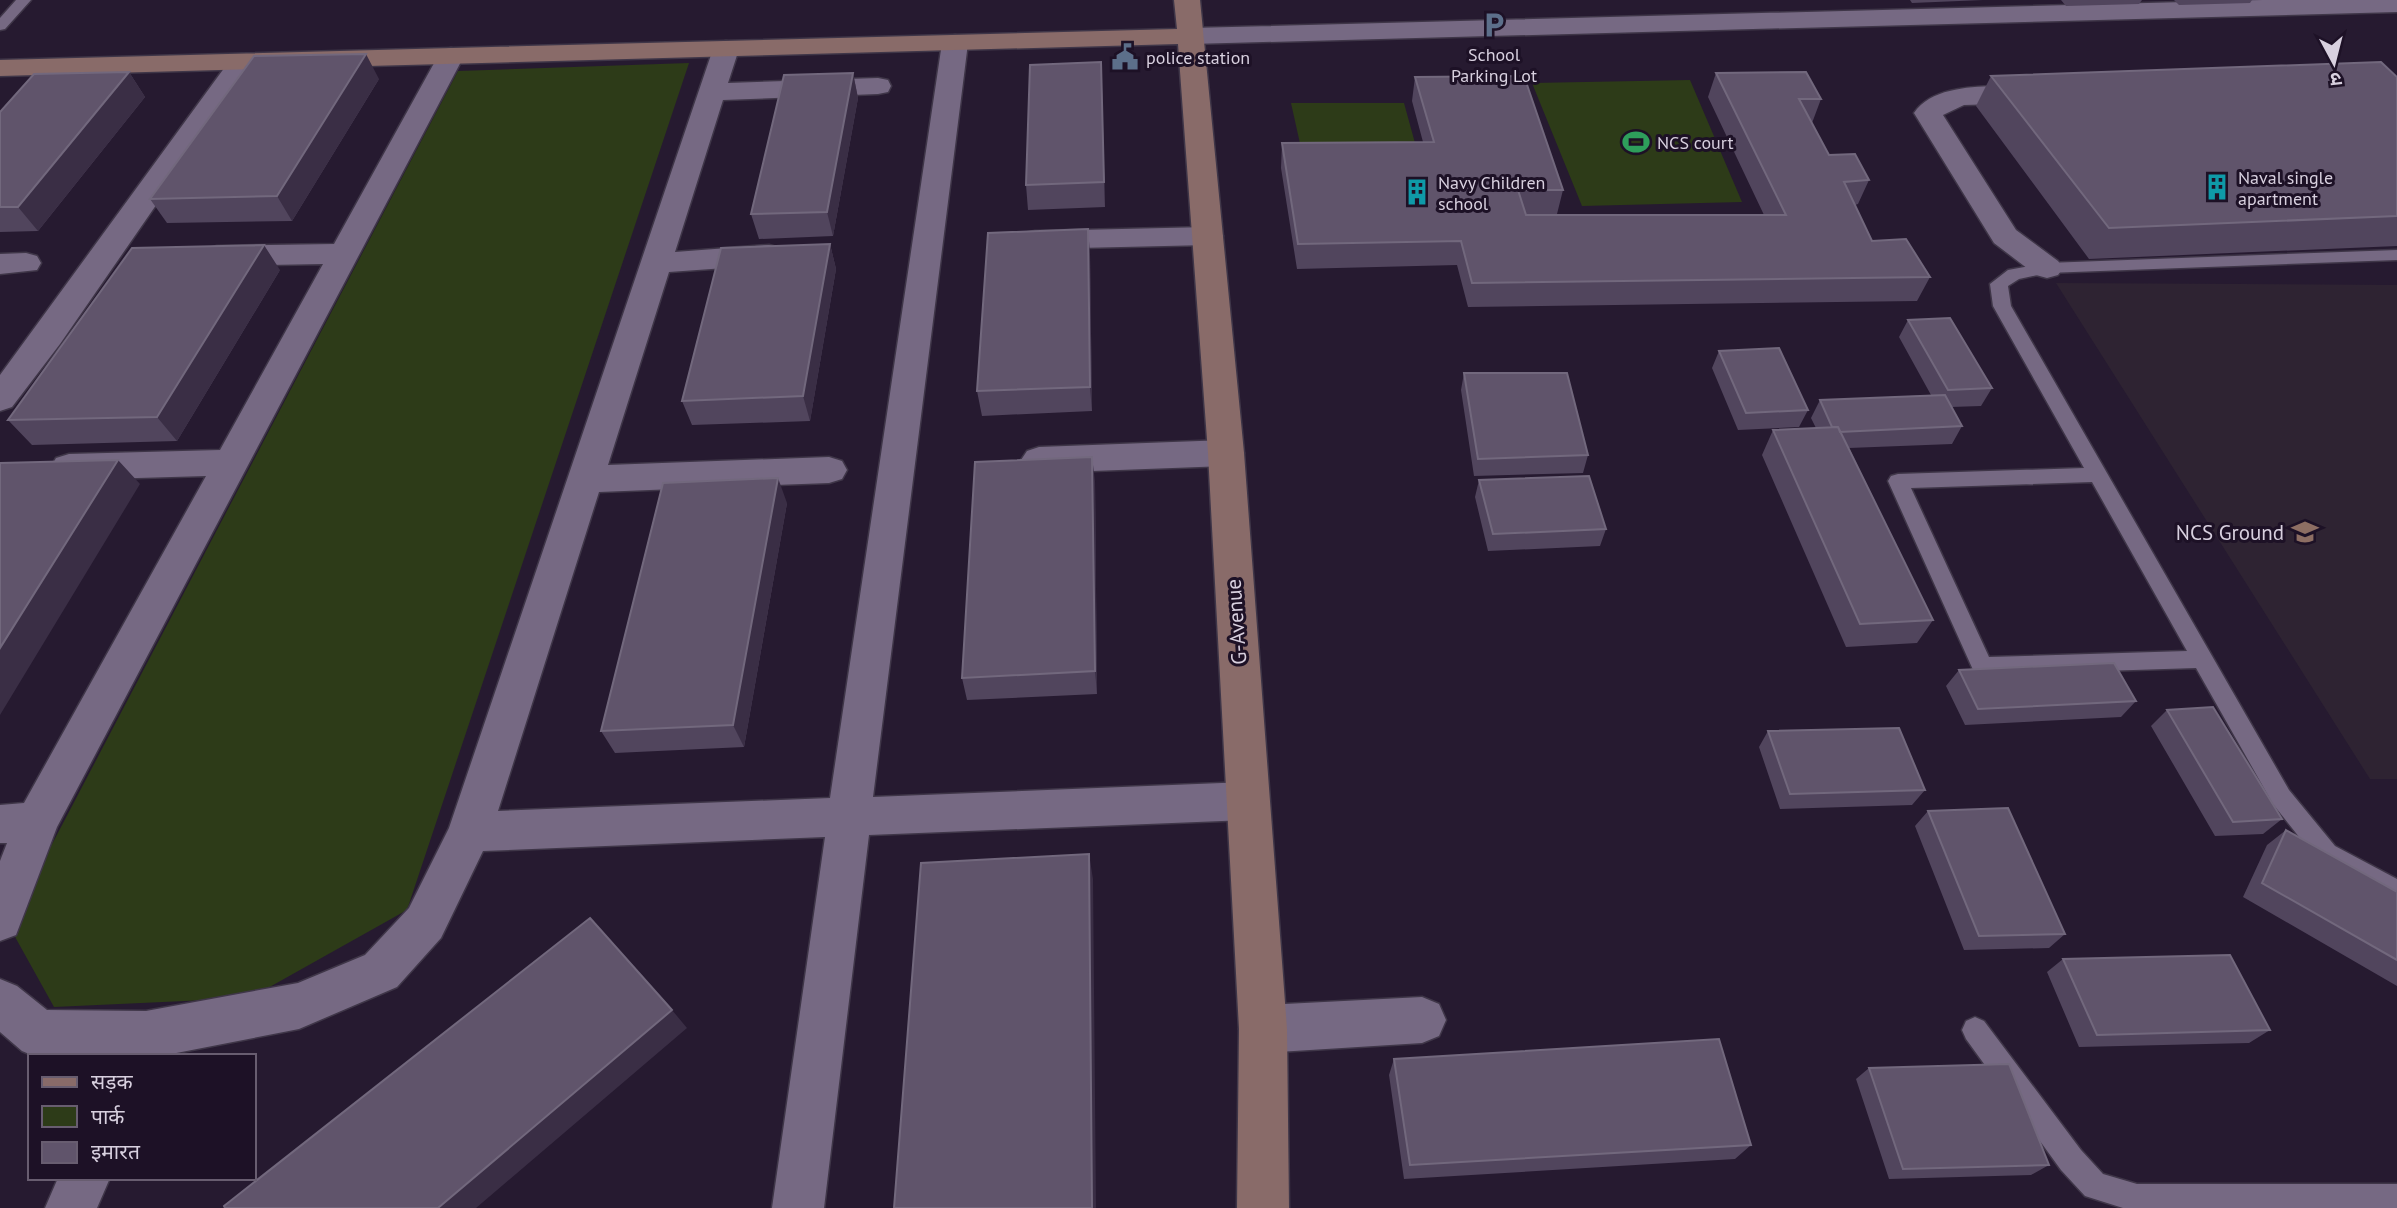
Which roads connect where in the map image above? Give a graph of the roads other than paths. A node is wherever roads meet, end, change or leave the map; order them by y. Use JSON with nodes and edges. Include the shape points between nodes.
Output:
{"nodes":[{"id":1,"x":24,"y":0,"type":"edge"},
{"id":2,"x":2397,"y":4,"type":"edge"},
{"id":3,"x":2038,"y":7,"type":"edge"},
{"id":4,"x":1189,"y":18,"type":"edge"},
{"id":5,"x":0,"y":26,"type":"edge"},
{"id":6,"x":955,"y":43,"type":"junction"},
{"id":7,"x":726,"y":49,"type":"junction"},
{"id":8,"x":451,"y":56,"type":"junction"},
{"id":9,"x":242,"y":62,"type":"junction"},
{"id":10,"x":0,"y":68,"type":"edge"},
{"id":11,"x":878,"y":86,"type":"dead end"},
{"id":12,"x":712,"y":92,"type":"junction"},
{"id":13,"x":2062,"y":94,"type":"edge"},
{"id":14,"x":1208,"y":236,"type":"junction"},
{"id":15,"x":1018,"y":240,"type":"edge"},
{"id":16,"x":802,"y":253,"type":"edge"},
{"id":17,"x":344,"y":254,"type":"junction"},
{"id":18,"x":2397,"y":256,"type":"edge"},
{"id":19,"x":189,"y":257,"type":"edge"},
{"id":20,"x":656,"y":263,"type":"junction"},
{"id":21,"x":2047,"y":268,"type":"junction"},
{"id":22,"x":0,"y":399,"type":"edge"},
{"id":23,"x":1226,"y":453,"type":"junction"},
{"id":24,"x":1012,"y":461,"type":"edge"},
{"id":25,"x":232,"y":462,"type":"junction"},
{"id":26,"x":36,"y":468,"type":"edge"},
{"id":27,"x":829,"y":470,"type":"dead end"},
{"id":28,"x":2096,"y":475,"type":"junction"},
{"id":29,"x":585,"y":479,"type":"junction"},
{"id":30,"x":2202,"y":659,"type":"junction"},
{"id":31,"x":1248,"y":801,"type":"junction"},
{"id":32,"x":851,"y":817,"type":"junction"},
{"id":33,"x":18,"y":823,"type":"edge"},
{"id":34,"x":470,"y":832,"type":"junction"},
{"id":35,"x":2397,"y":892,"type":"edge"},
{"id":36,"x":0,"y":920,"type":"edge"},
{"id":37,"x":0,"y":1002,"type":"edge"},
{"id":38,"x":1422,"y":1020,"type":"dead end"},
{"id":39,"x":1263,"y":1030,"type":"junction"},
{"id":40,"x":1975,"y":1030,"type":"dead end"},
{"id":41,"x":141,"y":1045,"type":"edge"},
{"id":42,"x":83,"y":1180,"type":"edge"},
{"id":43,"x":2397,"y":1198,"type":"edge"},
{"id":44,"x":71,"y":1208,"type":"edge"},
{"id":45,"x":798,"y":1208,"type":"edge"},
{"id":46,"x":1263,"y":1208,"type":"edge"}],
"edges":[{"from":1,"to":5,"type":"lane"},
{"from":2,"to":3,"type":"street"},
{"from":3,"to":4,"type":"street"},
{"from":4,"to":6,"type":"street"},
{"from":4,"to":14,"type":"street","name":"G-Avenue"},
{"from":6,"to":7,"type":"street"},
{"from":6,"to":32,"type":"street"},
{"from":7,"to":8,"type":"street"},
{"from":7,"to":12,"type":"street"},
{"from":8,"to":9,"type":"street"},
{"from":8,"to":17,"type":"street"},
{"from":9,"to":10,"type":"street"},
{"from":9,"to":22,"type":"street"},
{"from":11,"to":12,"type":"street"},
{"from":12,"to":20,"type":"street"},
{"from":13,"to":21,"type":"street","via":[[1952,100],[1927,113],[2005,236]]},
{"from":14,"to":15,"type":"street"},
{"from":14,"to":23,"type":"street","name":"G-Avenue"},
{"from":16,"to":20,"type":"street"},
{"from":17,"to":19,"type":"street"},
{"from":17,"to":25,"type":"street"},
{"from":18,"to":21,"type":"lane"},
{"from":20,"to":29,"type":"street"},
{"from":21,"to":28,"type":"lane","via":[[2014,274],[1999,284],[2002,306]]},
{"from":23,"to":24,"type":"street"},
{"from":23,"to":31,"type":"street","name":"G-Avenue"},
{"from":25,"to":26,"type":"street"},
{"from":25,"to":33,"type":"street"},
{"from":27,"to":29,"type":"street"},
{"from":28,"to":30,"type":"lane"},
{"from":28,"to":30,"type":"lane","via":[[1898,481],[1982,666]]},
{"from":29,"to":34,"type":"street"},
{"from":30,"to":35,"type":"lane","via":[[2281,797],[2327,854]]},
{"from":31,"to":32,"type":"street"},
{"from":31,"to":39,"type":"street","name":"G-Avenue"},
{"from":32,"to":34,"type":"street"},
{"from":32,"to":45,"type":"street"},
{"from":33,"to":36,"type":"street"},
{"from":34,"to":41,"type":"street","via":[[425,923],[381,971],[299,1006]]},
{"from":37,"to":41,"type":"street","via":[[39,1034]]},
{"from":38,"to":39,"type":"street"},
{"from":39,"to":46,"type":"street","name":"G-Avenue"},
{"from":40,"to":43,"type":"lane","via":[[2095,1186],[2149,1199]]},
{"from":42,"to":44,"type":"street"}]}
